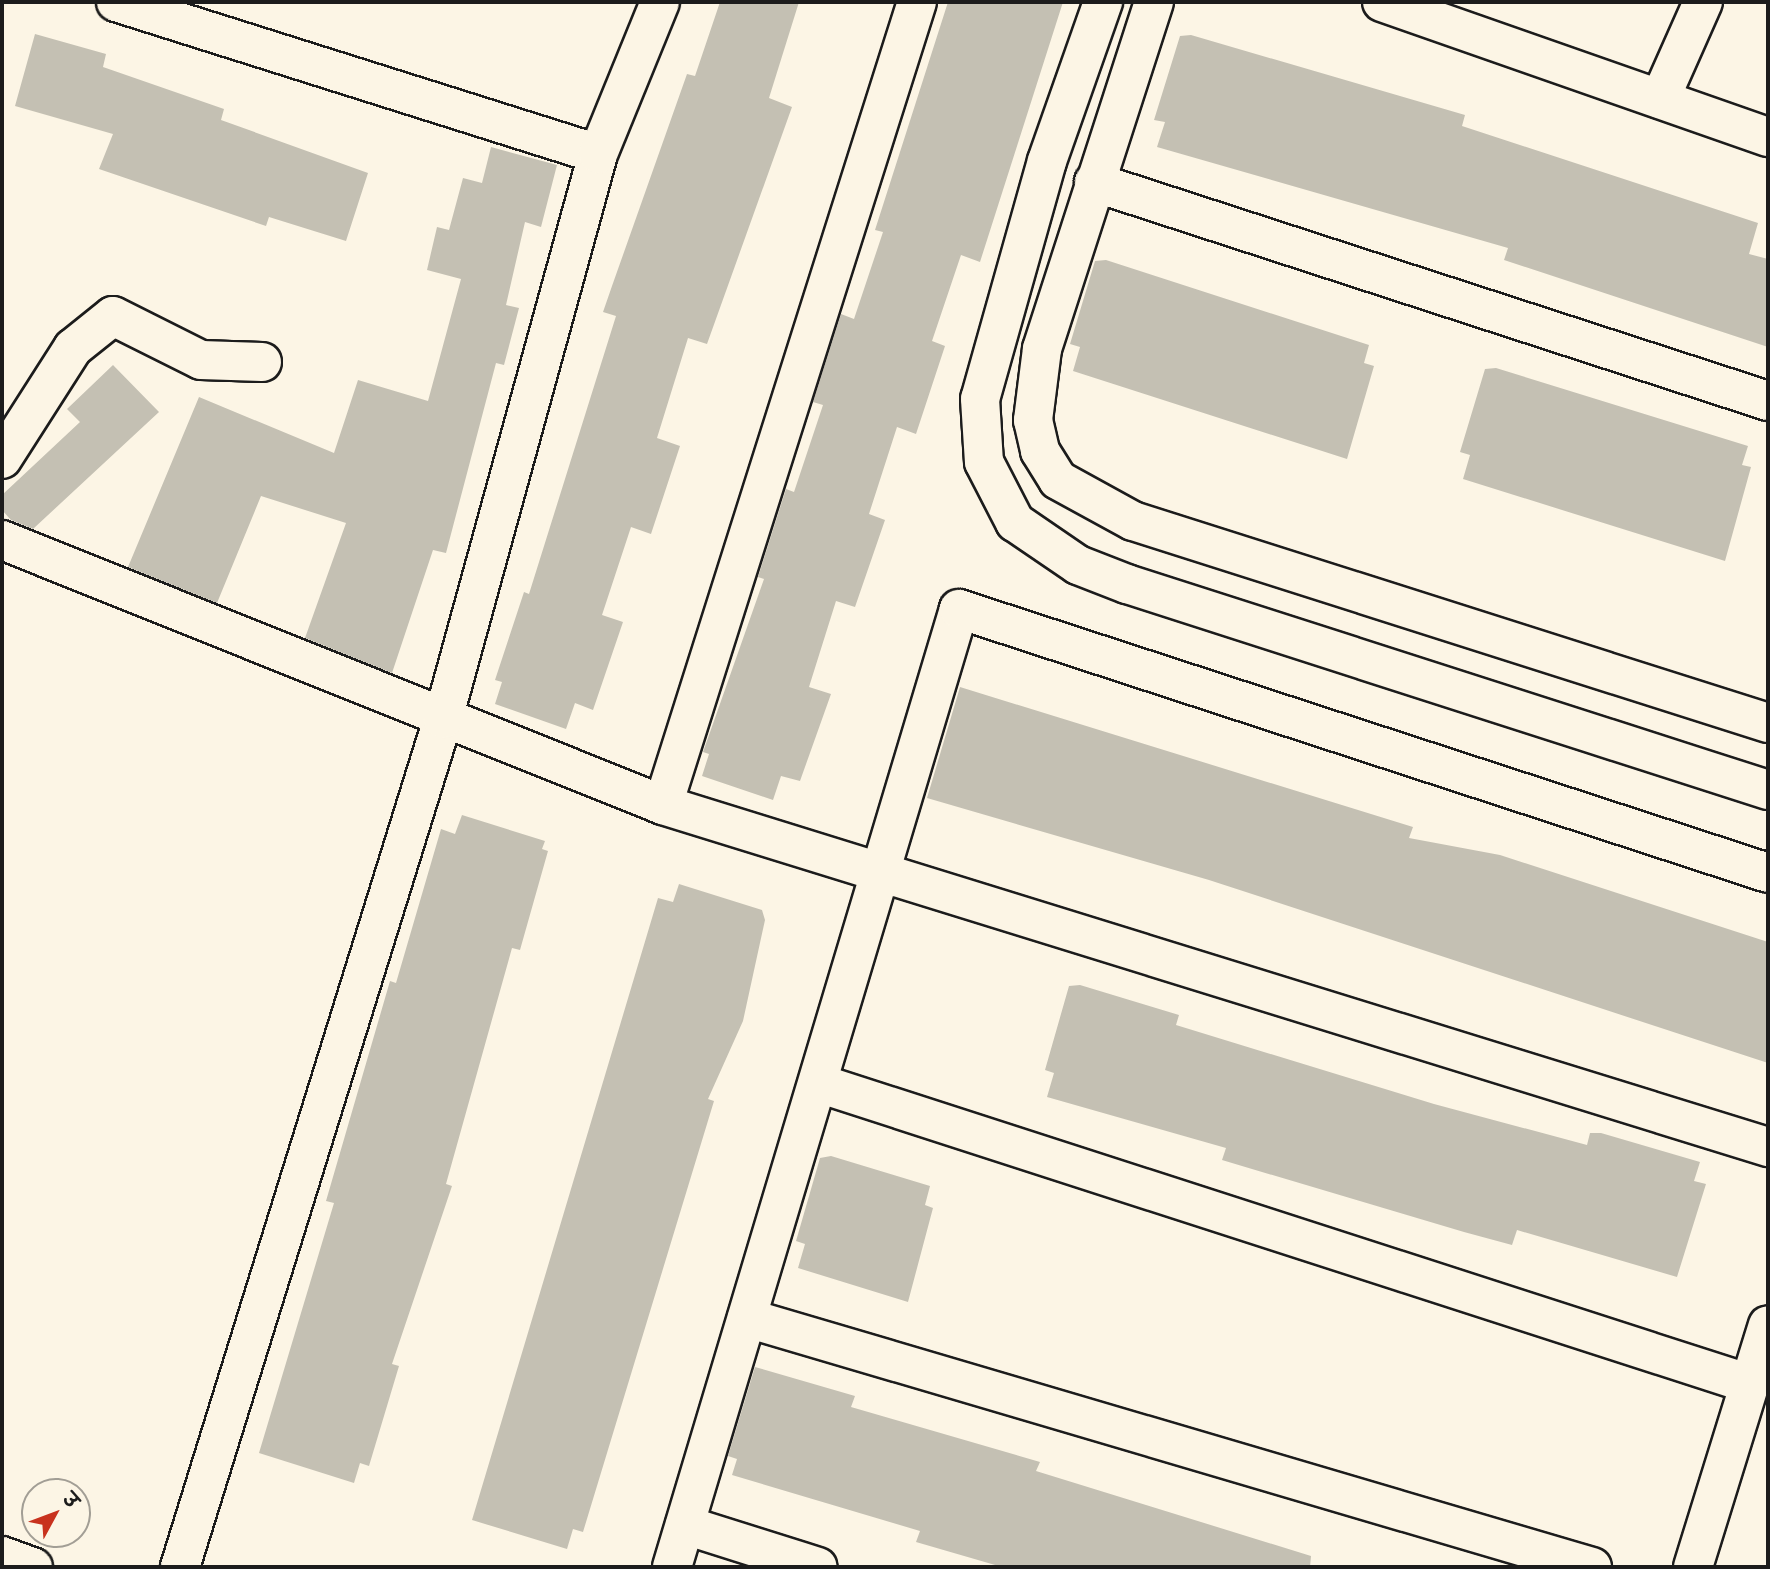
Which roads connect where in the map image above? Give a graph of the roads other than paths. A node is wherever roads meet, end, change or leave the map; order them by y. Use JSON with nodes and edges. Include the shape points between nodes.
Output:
{"nodes":[{"id":1,"x":116,"y":2,"type":"edge"},
{"id":2,"x":660,"y":2,"type":"edge"},
{"id":3,"x":917,"y":2,"type":"edge"},
{"id":4,"x":1103,"y":2,"type":"edge"},
{"id":5,"x":1154,"y":2,"type":"edge"},
{"id":6,"x":1382,"y":2,"type":"edge"},
{"id":7,"x":1703,"y":2,"type":"edge"},
{"id":8,"x":1660,"y":99,"type":"junction"},
{"id":9,"x":1768,"y":137,"type":"edge"},
{"id":10,"x":598,"y":153,"type":"junction"},
{"id":11,"x":1094,"y":183,"type":"junction"},
{"id":12,"x":262,"y":362,"type":"dead end"},
{"id":13,"x":1768,"y":401,"type":"edge"},
{"id":14,"x":2,"y":458,"type":"edge"},
{"id":15,"x":2,"y":540,"type":"edge"},
{"id":16,"x":443,"y":719,"type":"junction"},
{"id":17,"x":1768,"y":723,"type":"edge"},
{"id":18,"x":1768,"y":790,"type":"edge"},
{"id":19,"x":663,"y":805,"type":"junction"},
{"id":20,"x":881,"y":872,"type":"junction"},
{"id":21,"x":1768,"y":873,"type":"edge"},
{"id":22,"x":818,"y":1083,"type":"junction"},
{"id":23,"x":1768,"y":1147,"type":"edge"},
{"id":24,"x":747,"y":1318,"type":"junction"},
{"id":25,"x":1768,"y":1325,"type":"edge"},
{"id":26,"x":1750,"y":1384,"type":"junction"},
{"id":27,"x":685,"y":1525,"type":"junction"},
{"id":28,"x":2,"y":1556,"type":"edge"},
{"id":29,"x":33,"y":1567,"type":"edge"},
{"id":30,"x":180,"y":1567,"type":"edge"},
{"id":31,"x":672,"y":1567,"type":"edge"},
{"id":32,"x":818,"y":1567,"type":"edge"},
{"id":33,"x":1592,"y":1567,"type":"edge"},
{"id":34,"x":1693,"y":1567,"type":"edge"}],
"edges":[{"from":1,"to":10,"type":"street"},
{"from":2,"to":10,"type":"street"},
{"from":3,"to":19,"type":"street"},
{"from":4,"to":18,"type":"street","via":[[1047,161],[980,398],[984,462],[1014,522],[1078,565],[1127,584]]},
{"from":5,"to":11,"type":"street"},
{"from":6,"to":8,"type":"street"},
{"from":7,"to":8,"type":"street"},
{"from":8,"to":9,"type":"street"},
{"from":10,"to":16,"type":"street"},
{"from":11,"to":13,"type":"street"},
{"from":11,"to":17,"type":"street","via":[[1035,383],[1040,451],[1058,480],[1133,521]]},
{"from":12,"to":14,"type":"street","via":[[201,360],[113,316],[73,348]]},
{"from":15,"to":16,"type":"street"},
{"from":16,"to":19,"type":"street"},
{"from":16,"to":30,"type":"street"},
{"from":19,"to":20,"type":"street"},
{"from":20,"to":21,"type":"street","via":[[959,609]]},
{"from":20,"to":22,"type":"street"},
{"from":20,"to":23,"type":"street"},
{"from":22,"to":24,"type":"street"},
{"from":22,"to":26,"type":"street"},
{"from":24,"to":27,"type":"street"},
{"from":24,"to":33,"type":"street"},
{"from":25,"to":26,"type":"street"},
{"from":26,"to":34,"type":"street"},
{"from":27,"to":31,"type":"street"},
{"from":27,"to":32,"type":"street"},
{"from":28,"to":29,"type":"street"}]}
